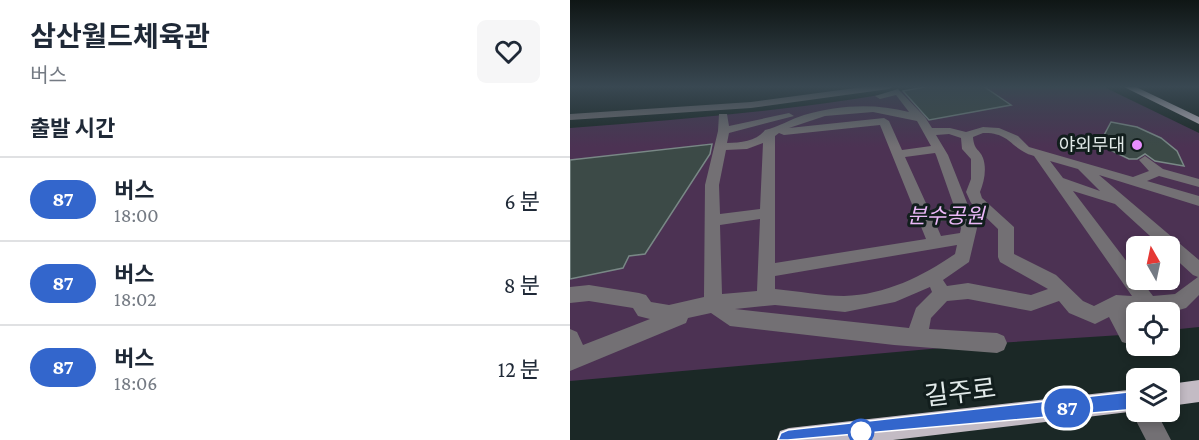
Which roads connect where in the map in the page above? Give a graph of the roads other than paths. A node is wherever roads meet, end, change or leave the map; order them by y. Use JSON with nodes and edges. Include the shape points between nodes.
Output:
{"nodes":[{"id":1,"x":728,"y":107,"type":"edge"},
{"id":2,"x":854,"y":107,"type":"edge"},
{"id":3,"x":856,"y":107,"type":"edge"},
{"id":4,"x":884,"y":107,"type":"edge"},
{"id":5,"x":1169,"y":107,"type":"edge"},
{"id":6,"x":570,"y":117,"type":"edge"},
{"id":7,"x":919,"y":118,"type":"junction"},
{"id":8,"x":884,"y":121,"type":"junction"},
{"id":9,"x":1199,"y":121,"type":"edge"},
{"id":10,"x":722,"y":131,"type":"junction"},
{"id":11,"x":929,"y":132,"type":"junction"},
{"id":12,"x":769,"y":133,"type":"junction"},
{"id":13,"x":967,"y":136,"type":"junction"},
{"id":14,"x":939,"y":149,"type":"junction"},
{"id":15,"x":1038,"y":153,"type":"junction"},
{"id":16,"x":898,"y":154,"type":"junction"},
{"id":17,"x":1145,"y":160,"type":"dead end"},
{"id":18,"x":1079,"y":165,"type":"junction"},
{"id":19,"x":1158,"y":172,"type":"junction"},
{"id":20,"x":1059,"y":181,"type":"junction"},
{"id":21,"x":1134,"y":181,"type":"junction"},
{"id":22,"x":1199,"y":183,"type":"edge"},
{"id":23,"x":1199,"y":201,"type":"edge"},
{"id":24,"x":1122,"y":203,"type":"junction"},
{"id":25,"x":767,"y":213,"type":"junction"},
{"id":26,"x":963,"y":213,"type":"junction"},
{"id":27,"x":925,"y":218,"type":"junction"},
{"id":28,"x":711,"y":221,"type":"junction"},
{"id":29,"x":967,"y":238,"type":"junction"},
{"id":30,"x":936,"y":243,"type":"junction"},
{"id":31,"x":1199,"y":270,"type":"edge"},
{"id":32,"x":766,"y":271,"type":"junction"},
{"id":33,"x":1199,"y":284,"type":"edge"},
{"id":34,"x":938,"y":286,"type":"junction"},
{"id":35,"x":1062,"y":292,"type":"junction"},
{"id":36,"x":570,"y":295,"type":"edge"},
{"id":37,"x":765,"y":298,"type":"junction"},
{"id":38,"x":1147,"y":302,"type":"edge"},
{"id":39,"x":1179,"y":302,"type":"edge"},
{"id":40,"x":713,"y":303,"type":"junction"},
{"id":41,"x":1113,"y":304,"type":"junction"},
{"id":42,"x":1126,"y":304,"type":"edge"},
{"id":43,"x":1126,"y":328,"type":"edge"},
{"id":44,"x":916,"y":338,"type":"junction"},
{"id":45,"x":997,"y":343,"type":"dead end"},
{"id":46,"x":573,"y":353,"type":"edge"},
{"id":47,"x":1199,"y":391,"type":"edge"},
{"id":48,"x":1180,"y":394,"type":"edge"},
{"id":49,"x":1126,"y":401,"type":"edge"},
{"id":50,"x":1149,"y":422,"type":"edge"},
{"id":51,"x":789,"y":440,"type":"edge"},
{"id":52,"x":1159,"y":440,"type":"edge"}],
"edges":[{"from":1,"to":6,"type":"street"},
{"from":2,"to":10,"type":"street"},
{"from":3,"to":12,"type":"street","via":[[819,114]]},
{"from":4,"to":7,"type":"street"},
{"from":5,"to":9,"type":"main road"},
{"from":7,"to":8,"type":"street"},
{"from":7,"to":11,"type":"street"},
{"from":8,"to":12,"type":"street"},
{"from":8,"to":16,"type":"street"},
{"from":10,"to":12,"type":"street","via":[[750,145]]},
{"from":10,"to":28,"type":"street","via":[[712,185]]},
{"from":11,"to":13,"type":"street","via":[[950,131]]},
{"from":11,"to":14,"type":"street"},
{"from":12,"to":25,"type":"street"},
{"from":13,"to":15,"type":"street","via":[[978,131],[1003,132],[1025,150]]},
{"from":13,"to":35,"type":"street","via":[[968,148],[977,158],[978,179],[973,192],[976,200],[1006,227],[1006,257],[1053,282]]},
{"from":14,"to":16,"type":"street"},
{"from":14,"to":26,"type":"street"},
{"from":15,"to":18,"type":"street"},
{"from":15,"to":20,"type":"street"},
{"from":16,"to":27,"type":"street"},
{"from":17,"to":19,"type":"street"},
{"from":18,"to":21,"type":"street"},
{"from":18,"to":24,"type":"street"},
{"from":19,"to":21,"type":"street"},
{"from":19,"to":22,"type":"street"},
{"from":20,"to":24,"type":"street"},
{"from":20,"to":38,"type":"street"},
{"from":21,"to":23,"type":"street"},
{"from":24,"to":31,"type":"street"},
{"from":25,"to":28,"type":"street"},
{"from":25,"to":32,"type":"street"},
{"from":26,"to":27,"type":"street"},
{"from":26,"to":29,"type":"street","via":[[969,228]]},
{"from":27,"to":30,"type":"street"},
{"from":28,"to":40,"type":"street"},
{"from":29,"to":30,"type":"street"},
{"from":29,"to":34,"type":"street","via":[[963,257]]},
{"from":30,"to":32,"type":"street"},
{"from":32,"to":37,"type":"street"},
{"from":33,"to":39,"type":"street"},
{"from":34,"to":35,"type":"street","via":[[1031,303]]},
{"from":34,"to":37,"type":"street","via":[[845,304]]},
{"from":34,"to":44,"type":"street"},
{"from":35,"to":41,"type":"street","via":[[1076,307],[1095,315]]},
{"from":36,"to":40,"type":"street","via":[[589,293],[639,301],[645,310],[669,314]]},
{"from":37,"to":40,"type":"street"},
{"from":40,"to":44,"type":"street","via":[[730,317]]},
{"from":40,"to":46,"type":"street"},
{"from":41,"to":42,"type":"street"},
{"from":41,"to":43,"type":"street"},
{"from":44,"to":45,"type":"street"},
{"from":47,"to":48,"type":"main road"},
{"from":49,"to":51,"type":"main road","name":"길주로"},
{"from":50,"to":52,"type":"street"}]}
